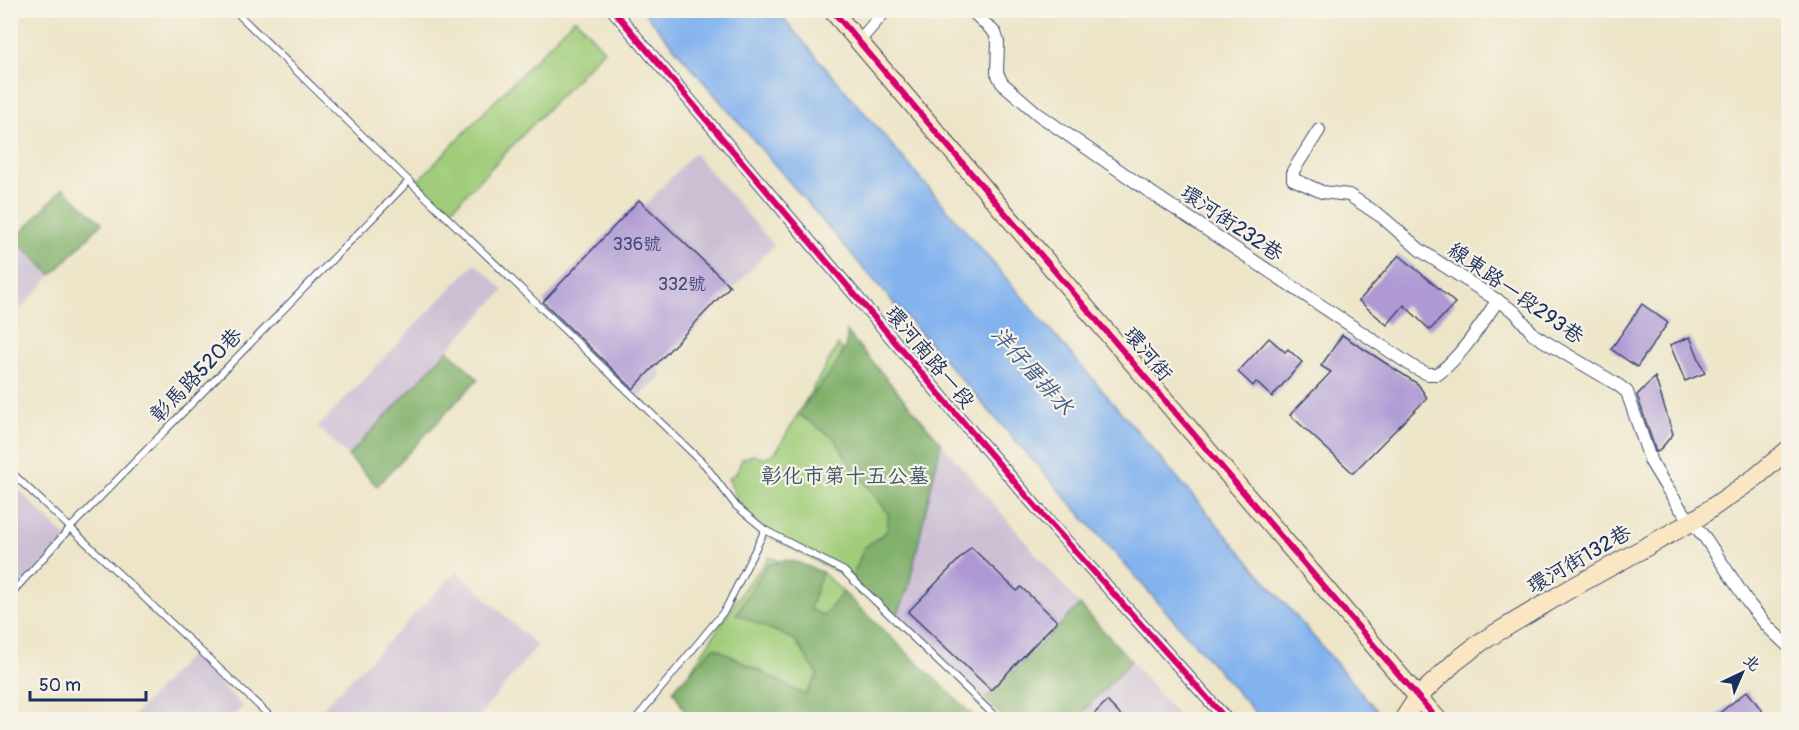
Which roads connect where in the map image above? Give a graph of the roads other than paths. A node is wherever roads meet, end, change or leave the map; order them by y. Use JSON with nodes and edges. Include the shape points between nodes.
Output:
{"nodes":[{"id":1,"x":234,"y":10,"type":"edge"},
{"id":2,"x":613,"y":10,"type":"edge"},
{"id":3,"x":832,"y":10,"type":"edge"},
{"id":4,"x":886,"y":10,"type":"edge"},
{"id":5,"x":971,"y":10,"type":"edge"},
{"id":6,"x":859,"y":40,"type":"junction"},
{"id":7,"x":1319,"y":130,"type":"dead end"},
{"id":8,"x":409,"y":181,"type":"junction"},
{"id":9,"x":1498,"y":300,"type":"junction"},
{"id":10,"x":1788,"y":450,"type":"edge"},
{"id":11,"x":10,"y":471,"type":"edge"},
{"id":12,"x":1693,"y":521,"type":"junction"},
{"id":13,"x":71,"y":527,"type":"junction"},
{"id":14,"x":765,"y":530,"type":"junction"},
{"id":15,"x":10,"y":595,"type":"edge"},
{"id":16,"x":1788,"y":646,"type":"edge"},
{"id":17,"x":1418,"y":698,"type":"junction"},
{"id":18,"x":274,"y":720,"type":"edge"},
{"id":19,"x":635,"y":720,"type":"edge"},
{"id":20,"x":999,"y":720,"type":"edge"},
{"id":21,"x":1227,"y":720,"type":"edge"},
{"id":22,"x":1402,"y":720,"type":"edge"},
{"id":23,"x":1438,"y":720,"type":"edge"}],
"edges":[{"from":1,"to":8,"type":"lane"},
{"from":2,"to":21,"type":"street","name":"環河南路一段","via":[[976,437]]},
{"from":3,"to":6,"type":"street","name":"環河街"},
{"from":4,"to":6,"type":"street"},
{"from":5,"to":9,"type":"street","name":"環河街232巷","via":[[995,33],[997,73],[1002,83],[1038,114],[1415,368],[1428,374],[1445,369]]},
{"from":6,"to":17,"type":"street","name":"環河街"},
{"from":7,"to":9,"type":"street","name":"線東路一段293巷","via":[[1293,171],[1293,179],[1322,192],[1349,195],[1420,250]]},
{"from":8,"to":13,"type":"lane","name":"彰馬路520巷"},
{"from":8,"to":14,"type":"lane","via":[[705,465],[736,506]]},
{"from":9,"to":12,"type":"street","name":"線東路一段293巷","via":[[1515,312],[1534,335],[1627,392],[1651,462],[1680,508]]},
{"from":10,"to":12,"type":"street","name":"環河街132巷"},
{"from":11,"to":13,"type":"lane"},
{"from":12,"to":16,"type":"street","name":"線東路一段293巷","via":[[1749,604]]},
{"from":12,"to":17,"type":"street","name":"環河街132巷","via":[[1481,642]]},
{"from":13,"to":15,"type":"lane","name":"彰馬路520巷"},
{"from":13,"to":18,"type":"lane"},
{"from":14,"to":19,"type":"lane","via":[[725,610]]},
{"from":14,"to":20,"type":"lane","via":[[844,571]]},
{"from":17,"to":22,"type":"street","name":"環河街132巷"},
{"from":17,"to":23,"type":"street","name":"環河街"}]}
